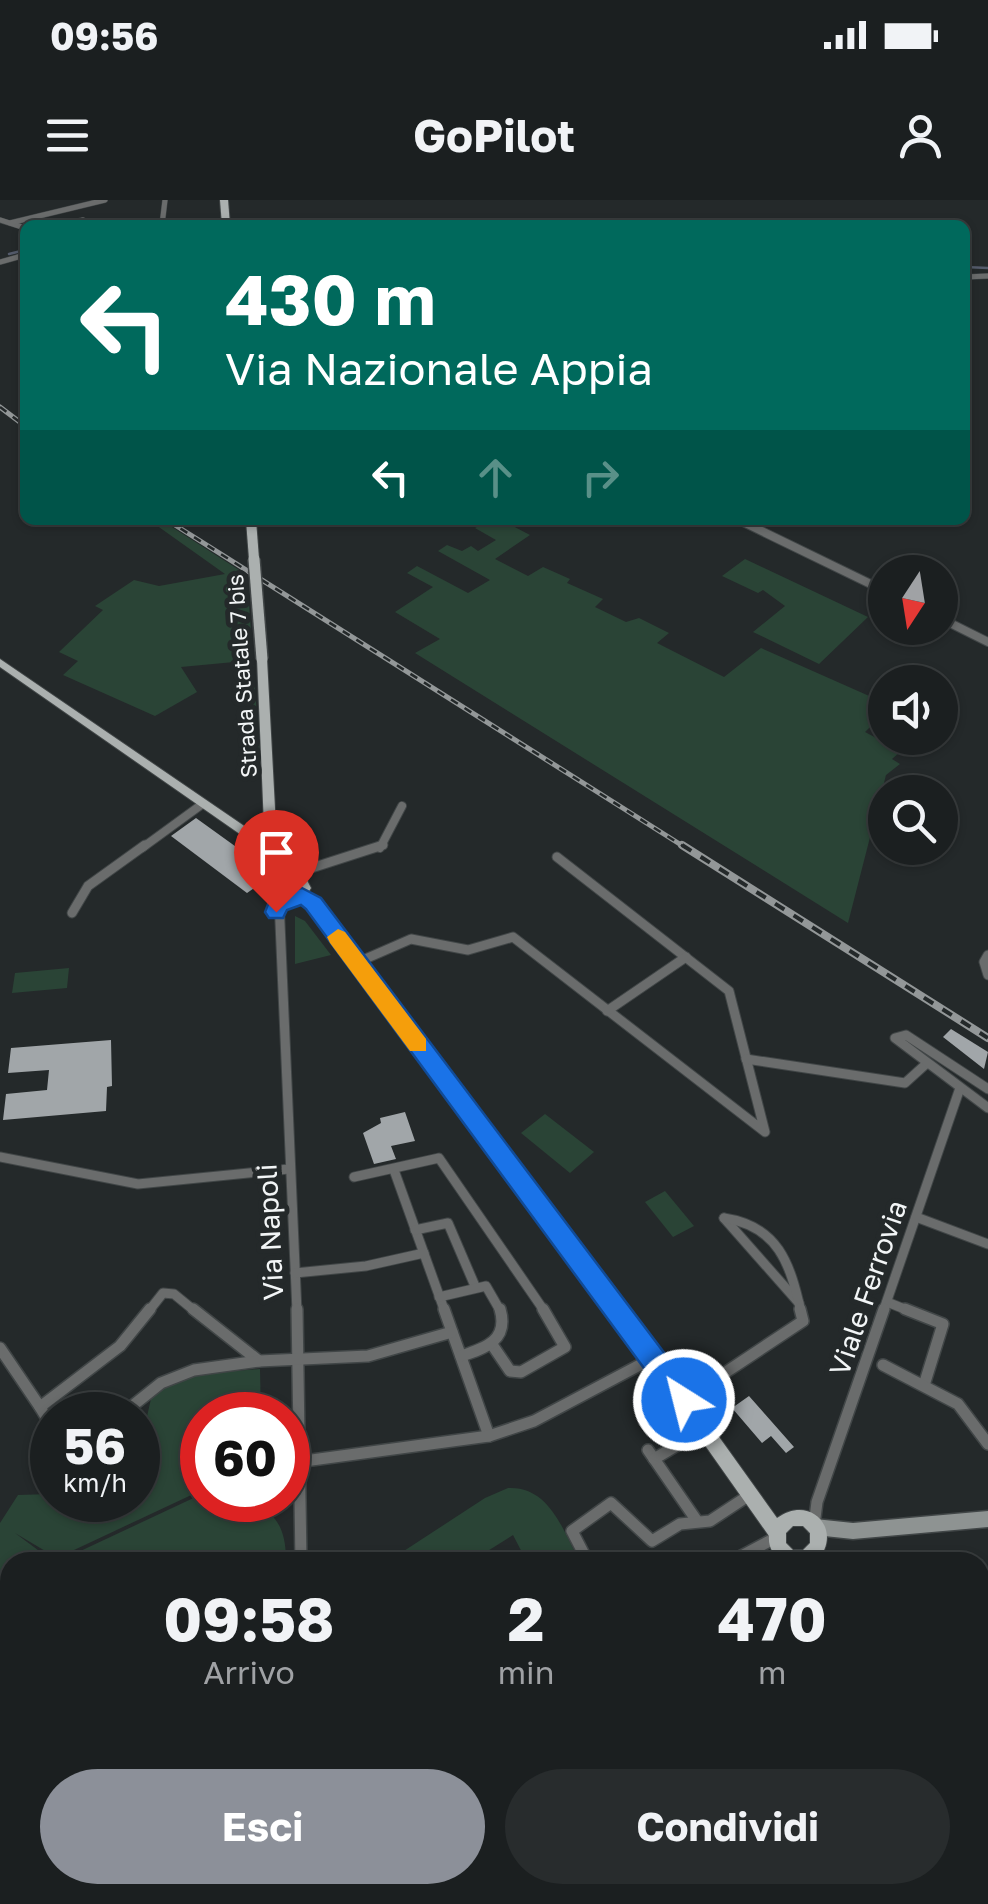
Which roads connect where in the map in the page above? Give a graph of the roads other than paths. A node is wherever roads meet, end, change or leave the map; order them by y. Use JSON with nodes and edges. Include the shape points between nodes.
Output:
{"nodes":[{"id":1,"x":105,"y":200,"type":"edge"},
{"id":2,"x":0,"y":220,"type":"edge"},
{"id":3,"x":26,"y":220,"type":"edge"},
{"id":4,"x":20,"y":221,"type":"edge"},
{"id":5,"x":10,"y":224,"type":"junction"},
{"id":6,"x":20,"y":227,"type":"edge"},
{"id":7,"x":251,"y":525,"type":"edge"},
{"id":8,"x":750,"y":525,"type":"edge"},
{"id":9,"x":868,"y":583,"type":"edge"},
{"id":10,"x":958,"y":627,"type":"edge"},
{"id":11,"x":988,"y":642,"type":"edge"},
{"id":12,"x":0,"y":662,"type":"edge"},
{"id":13,"x":202,"y":806,"type":"junction"},
{"id":14,"x":402,"y":806,"type":"dead end"},
{"id":15,"x":270,"y":828,"type":"junction"},
{"id":16,"x":252,"y":837,"type":"junction"},
{"id":17,"x":557,"y":858,"type":"dead end"},
{"id":18,"x":296,"y":873,"type":"junction"},
{"id":19,"x":302,"y":895,"type":"junction"},
{"id":20,"x":279,"y":900,"type":"junction"},
{"id":21,"x":72,"y":913,"type":"dead end"},
{"id":22,"x":988,"y":955,"type":"edge"},
{"id":23,"x":686,"y":957,"type":"junction"},
{"id":24,"x":356,"y":963,"type":"junction"},
{"id":25,"x":988,"y":974,"type":"edge"},
{"id":26,"x":607,"y":1011,"type":"junction"},
{"id":27,"x":746,"y":1059,"type":"junction"},
{"id":28,"x":926,"y":1064,"type":"junction"},
{"id":29,"x":950,"y":1064,"type":"junction"},
{"id":30,"x":938,"y":1073,"type":"junction"},
{"id":31,"x":985,"y":1087,"type":"edge"},
{"id":32,"x":960,"y":1088,"type":"junction"},
{"id":33,"x":972,"y":1096,"type":"junction"},
{"id":34,"x":988,"y":1108,"type":"edge"},
{"id":35,"x":0,"y":1157,"type":"edge"},
{"id":36,"x":289,"y":1169,"type":"junction"},
{"id":37,"x":394,"y":1170,"type":"junction"},
{"id":38,"x":354,"y":1177,"type":"dead end"},
{"id":39,"x":916,"y":1217,"type":"junction"},
{"id":40,"x":416,"y":1230,"type":"junction"},
{"id":41,"x":988,"y":1244,"type":"edge"},
{"id":42,"x":424,"y":1254,"type":"junction"},
{"id":43,"x":295,"y":1273,"type":"junction"},
{"id":44,"x":475,"y":1286,"type":"junction"},
{"id":45,"x":440,"y":1297,"type":"junction"},
{"id":46,"x":887,"y":1302,"type":"junction"},
{"id":47,"x":799,"y":1304,"type":"junction"},
{"id":48,"x":452,"y":1332,"type":"junction"},
{"id":49,"x":493,"y":1346,"type":"junction"},
{"id":50,"x":0,"y":1348,"type":"edge"},
{"id":51,"x":461,"y":1356,"type":"junction"},
{"id":52,"x":654,"y":1358,"type":"junction"},
{"id":53,"x":258,"y":1361,"type":"junction"},
{"id":54,"x":299,"y":1362,"type":"junction"},
{"id":55,"x":884,"y":1366,"type":"dead end"},
{"id":56,"x":924,"y":1382,"type":"junction"},
{"id":57,"x":30,"y":1392,"type":"edge"},
{"id":58,"x":60,"y":1392,"type":"edge"},
{"id":59,"x":151,"y":1392,"type":"edge"},
{"id":60,"x":298,"y":1392,"type":"edge"},
{"id":61,"x":684,"y":1400,"type":"junction"},
{"id":62,"x":705,"y":1430,"type":"junction"},
{"id":63,"x":490,"y":1436,"type":"junction"},
{"id":64,"x":988,"y":1444,"type":"edge"},
{"id":65,"x":310,"y":1460,"type":"edge"},
{"id":66,"x":753,"y":1496,"type":"junction"},
{"id":67,"x":817,"y":1502,"type":"joint"},
{"id":68,"x":988,"y":1518,"type":"edge"},
{"id":69,"x":697,"y":1521,"type":"junction"},
{"id":70,"x":299,"y":1522,"type":"edge"},
{"id":71,"x":809,"y":1536,"type":"edge"},
{"id":72,"x":783,"y":1546,"type":"edge"},
{"id":73,"x":301,"y":1552,"type":"edge"},
{"id":74,"x":583,"y":1552,"type":"edge"}],
"edges":[{"from":1,"to":3,"type":"street"},
{"from":2,"to":5,"type":"street"},
{"from":4,"to":5,"type":"street"},
{"from":5,"to":6,"type":"street"},
{"from":7,"to":15,"type":"main road","name":"Strada Statale 7 bis","bridge":true},
{"from":8,"to":9,"type":"street"},
{"from":10,"to":11,"type":"street"},
{"from":12,"to":13,"type":"main road"},
{"from":13,"to":16,"type":"main road"},
{"from":13,"to":21,"type":"street","via":[[88,886]]},
{"from":14,"to":18,"type":"street","via":[[382,847]]},
{"from":15,"to":16,"type":"main road"},
{"from":15,"to":18,"type":"main road"},
{"from":16,"to":20,"type":"main road"},
{"from":17,"to":23,"type":"street"},
{"from":18,"to":19,"type":"main road"},
{"from":19,"to":20,"type":"main road","via":[[289,903]]},
{"from":19,"to":24,"type":"main road"},
{"from":20,"to":36,"type":"street","name":"Via Napoli"},
{"from":22,"to":25,"type":"street"},
{"from":23,"to":26,"type":"street"},
{"from":23,"to":27,"type":"street","via":[[729,991]]},
{"from":24,"to":26,"type":"street","via":[[411,938],[468,950],[513,937]]},
{"from":24,"to":52,"type":"main road"},
{"from":26,"to":27,"type":"street","via":[[765,1132]]},
{"from":27,"to":28,"type":"street","via":[[905,1084]]},
{"from":28,"to":29,"type":"street","via":[[895,1038],[906,1035]]},
{"from":28,"to":30,"type":"street"},
{"from":29,"to":30,"type":"street","via":[[935,1064]]},
{"from":29,"to":31,"type":"street"},
{"from":30,"to":32,"type":"street"},
{"from":31,"to":33,"type":"street"},
{"from":32,"to":33,"type":"street"},
{"from":32,"to":39,"type":"street","name":"Viale Ferrovia"},
{"from":33,"to":34,"type":"street"},
{"from":35,"to":36,"type":"street","via":[[138,1184]]},
{"from":36,"to":43,"type":"street","name":"Via Napoli"},
{"from":37,"to":38,"type":"street"},
{"from":37,"to":40,"type":"street"},
{"from":37,"to":49,"type":"street","via":[[439,1158],[564,1339],[561,1352],[520,1372],[510,1371]]},
{"from":39,"to":41,"type":"street"},
{"from":39,"to":46,"type":"street","name":"Viale Ferrovia"},
{"from":40,"to":42,"type":"street"},
{"from":40,"to":44,"type":"street","via":[[448,1223]]},
{"from":42,"to":43,"type":"street"},
{"from":42,"to":45,"type":"street"},
{"from":43,"to":54,"type":"street","name":"Via Napoli"},
{"from":44,"to":45,"type":"street"},
{"from":44,"to":49,"type":"street","via":[[493,1290],[505,1320]]},
{"from":45,"to":48,"type":"street"},
{"from":46,"to":56,"type":"street","via":[[942,1324]]},
{"from":46,"to":67,"type":"street","name":"Viale Ferrovia"},
{"from":47,"to":47,"type":"street","via":[[789,1296],[724,1218],[744,1218],[784,1249]]},
{"from":47,"to":61,"type":"street","via":[[803,1320]]},
{"from":48,"to":51,"type":"street"},
{"from":48,"to":54,"type":"street","via":[[368,1356]]},
{"from":49,"to":51,"type":"street"},
{"from":50,"to":57,"type":"street"},
{"from":51,"to":63,"type":"street"},
{"from":52,"to":61,"type":"main road"},
{"from":52,"to":63,"type":"street","via":[[534,1421]]},
{"from":53,"to":54,"type":"street"},
{"from":53,"to":58,"type":"street","via":[[174,1294],[163,1293],[120,1346]]},
{"from":53,"to":59,"type":"street","via":[[194,1370]]},
{"from":54,"to":60,"type":"street","name":"Via Napoli"},
{"from":55,"to":56,"type":"street"},
{"from":56,"to":64,"type":"street","via":[[968,1414]]},
{"from":61,"to":62,"type":"main road"},
{"from":62,"to":66,"type":"main road"},
{"from":62,"to":69,"type":"street","via":[[651,1454]]},
{"from":63,"to":65,"type":"street"},
{"from":66,"to":69,"type":"street","via":[[710,1521]]},
{"from":66,"to":71,"type":"main road"},
{"from":66,"to":72,"type":"main road"},
{"from":67,"to":71,"type":"street","name":"Viale Ferrovia"},
{"from":68,"to":71,"type":"main road"},
{"from":69,"to":74,"type":"street","via":[[647,1542],[611,1503],[572,1531]]},
{"from":70,"to":73,"type":"street","name":"Via Napoli"},
{"from":71,"to":72,"type":"main road"}]}
